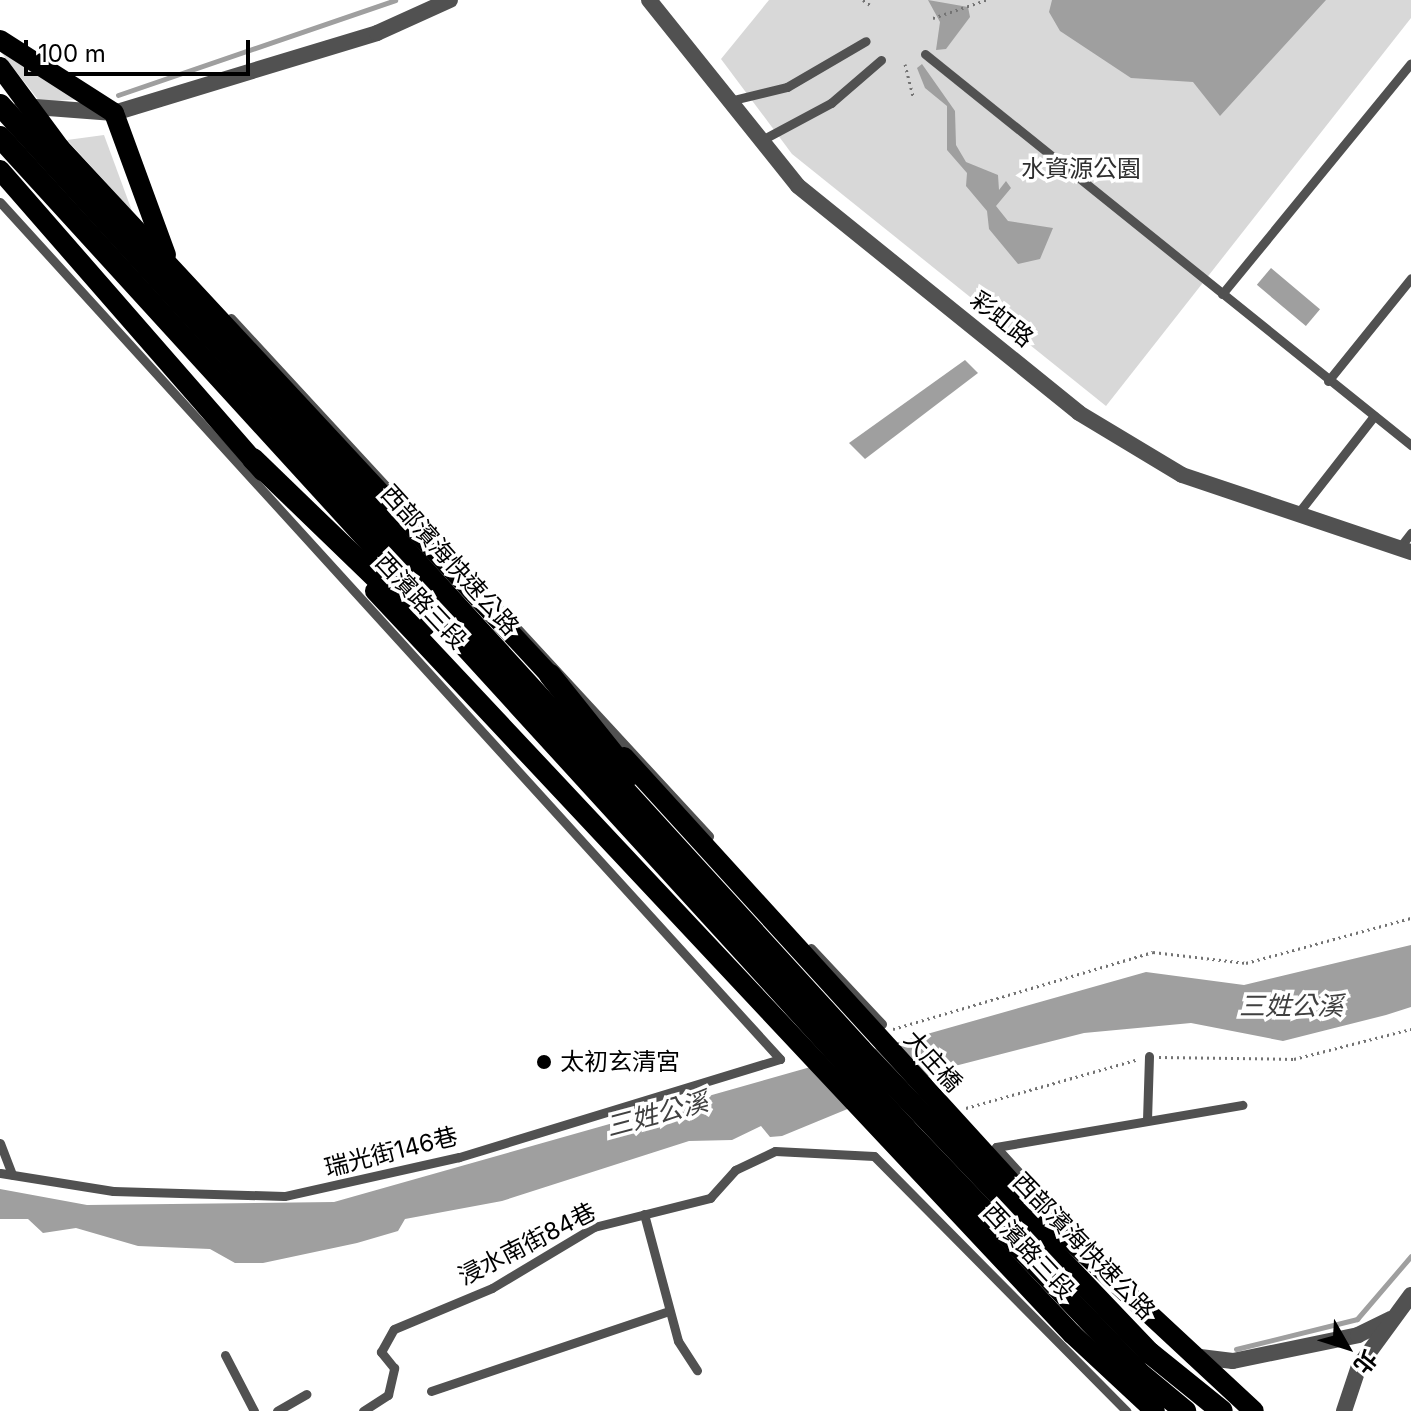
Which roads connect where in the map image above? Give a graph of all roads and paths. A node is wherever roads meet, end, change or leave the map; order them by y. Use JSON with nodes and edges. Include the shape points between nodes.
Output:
{"nodes":[{"id":1,"x":450,"y":0,"type":"edge"},
{"id":2,"x":649,"y":0,"type":"edge"},
{"id":3,"x":863,"y":0,"type":"edge"},
{"id":4,"x":986,"y":0,"type":"edge"},
{"id":5,"x":872,"y":6,"type":"dead end"},
{"id":6,"x":933,"y":18,"type":"dead end"},
{"id":7,"x":0,"y":31,"type":"edge"},
{"id":8,"x":0,"y":40,"type":"edge"},
{"id":9,"x":866,"y":41,"type":"dead end"},
{"id":10,"x":925,"y":54,"type":"dead end"},
{"id":11,"x":881,"y":60,"type":"dead end"},
{"id":12,"x":1411,"y":63,"type":"edge"},
{"id":13,"x":905,"y":64,"type":"dead end"},
{"id":14,"x":0,"y":67,"type":"edge"},
{"id":15,"x":913,"y":97,"type":"dead end"},
{"id":16,"x":729,"y":101,"type":"junction"},
{"id":17,"x":0,"y":105,"type":"edge"},
{"id":18,"x":25,"y":106,"type":"junction"},
{"id":19,"x":114,"y":113,"type":"junction"},
{"id":20,"x":0,"y":137,"type":"edge"},
{"id":21,"x":760,"y":141,"type":"junction"},
{"id":22,"x":0,"y":170,"type":"edge"},
{"id":23,"x":0,"y":182,"type":"edge"},
{"id":24,"x":9,"y":201,"type":"edge"},
{"id":25,"x":172,"y":262,"type":"junction"},
{"id":26,"x":1411,"y":278,"type":"edge"},
{"id":27,"x":1222,"y":294,"type":"junction"},
{"id":28,"x":1328,"y":381,"type":"junction"},
{"id":29,"x":1374,"y":416,"type":"junction"},
{"id":30,"x":1411,"y":445,"type":"edge"},
{"id":31,"x":253,"y":459,"type":"junction"},
{"id":32,"x":1299,"y":512,"type":"junction"},
{"id":33,"x":1411,"y":533,"type":"edge"},
{"id":34,"x":1406,"y":549,"type":"edge"},
{"id":35,"x":550,"y":675,"type":"junction"},
{"id":36,"x":575,"y":768,"type":"junction"},
{"id":37,"x":1411,"y":918,"type":"edge"},
{"id":38,"x":761,"y":938,"type":"junction"},
{"id":39,"x":1411,"y":1029,"type":"edge"},
{"id":40,"x":875,"y":1039,"type":"junction"},
{"id":41,"x":1149,"y":1056,"type":"junction"},
{"id":42,"x":780,"y":1059,"type":"joint"},
{"id":43,"x":1242,"y":1105,"type":"dead end"},
{"id":44,"x":916,"y":1108,"type":"joint"},
{"id":45,"x":950,"y":1114,"type":"junction"},
{"id":46,"x":1147,"y":1120,"type":"junction"},
{"id":47,"x":0,"y":1143,"type":"edge"},
{"id":48,"x":874,"y":1156,"type":"joint"},
{"id":49,"x":0,"y":1173,"type":"edge"},
{"id":50,"x":12,"y":1175,"type":"junction"},
{"id":51,"x":644,"y":1214,"type":"junction"},
{"id":52,"x":1411,"y":1295,"type":"edge"},
{"id":53,"x":669,"y":1311,"type":"junction"},
{"id":54,"x":1391,"y":1319,"type":"junction"},
{"id":55,"x":1173,"y":1340,"type":"junction"},
{"id":56,"x":225,"y":1355,"type":"dead end"},
{"id":57,"x":1192,"y":1356,"type":"junction"},
{"id":58,"x":697,"y":1370,"type":"dead end"},
{"id":59,"x":431,"y":1391,"type":"dead end"},
{"id":60,"x":306,"y":1394,"type":"dead end"},
{"id":61,"x":254,"y":1411,"type":"edge"},
{"id":62,"x":277,"y":1411,"type":"edge"},
{"id":63,"x":363,"y":1411,"type":"edge"},
{"id":64,"x":1126,"y":1411,"type":"edge"},
{"id":65,"x":1155,"y":1411,"type":"edge"},
{"id":66,"x":1185,"y":1411,"type":"edge"},
{"id":67,"x":1222,"y":1411,"type":"edge"},
{"id":68,"x":1254,"y":1411,"type":"edge"},
{"id":69,"x":1344,"y":1411,"type":"edge"}],
"edges":[{"from":1,"to":19,"type":"street","via":[[377,33]]},
{"from":2,"to":16,"type":"street","name":"彩虹路"},
{"from":3,"to":5,"type":"path"},
{"from":4,"to":6,"type":"path"},
{"from":7,"to":19,"type":"lane","via":[[104,96]]},
{"from":8,"to":19,"type":"main road"},
{"from":9,"to":16,"type":"lane","via":[[787,87]]},
{"from":10,"to":27,"type":"lane"},
{"from":11,"to":21,"type":"lane","via":[[831,103]]},
{"from":12,"to":27,"type":"lane"},
{"from":13,"to":15,"type":"path"},
{"from":14,"to":18,"type":"main road","name":"西濱路三段"},
{"from":16,"to":21,"type":"street","name":"彩虹路"},
{"from":17,"to":18,"type":"street"},
{"from":17,"to":38,"type":"highway","name":"西部濱海快速公路"},
{"from":18,"to":19,"type":"street"},
{"from":18,"to":25,"type":"main road","name":"西濱路三段"},
{"from":19,"to":25,"type":"main road"},
{"from":20,"to":36,"type":"highway","name":"西部濱海快速公路"},
{"from":21,"to":32,"type":"street","name":"彩虹路","via":[[798,186],[1079,413],[1182,475]]},
{"from":22,"to":24,"type":"main road","name":"西濱路三段"},
{"from":23,"to":24,"type":"main road"},
{"from":24,"to":31,"type":"main road","name":"西濱路三段"},
{"from":24,"to":42,"type":"lane","name":"西濱路三段"},
{"from":25,"to":35,"type":"main road","name":"西濱路三段"},
{"from":25,"to":40,"type":"lane","name":"西濱路三段","via":[[403,497]]},
{"from":26,"to":28,"type":"lane"},
{"from":27,"to":28,"type":"lane"},
{"from":28,"to":29,"type":"lane"},
{"from":29,"to":30,"type":"lane"},
{"from":29,"to":32,"type":"lane"},
{"from":31,"to":36,"type":"highway"},
{"from":31,"to":65,"type":"main road","name":"西濱路三段","via":[[870,1120]]},
{"from":32,"to":34,"type":"street","name":"彩虹路"},
{"from":33,"to":34,"type":"lane"},
{"from":35,"to":38,"type":"highway"},
{"from":35,"to":40,"type":"main road","name":"西濱路三段"},
{"from":36,"to":66,"type":"highway","name":"西部濱海快速公路","via":[[894,1117],[1139,1373]]},
{"from":37,"to":40,"type":"path","via":[[1246,963],[1153,952]]},
{"from":38,"to":40,"type":"highway","name":"西部濱海快速公路"},
{"from":39,"to":41,"type":"path","via":[[1294,1059]]},
{"from":40,"to":44,"type":"highway","name":"大庄橋"},
{"from":40,"to":45,"type":"main road","name":"大庄橋"},
{"from":41,"to":45,"type":"path"},
{"from":41,"to":46,"type":"lane"},
{"from":42,"to":50,"type":"lane","name":"瑞光街146巷","via":[[459,1157],[284,1196],[113,1191]]},
{"from":43,"to":46,"type":"lane"},
{"from":44,"to":67,"type":"highway","name":"西部濱海快速公路","via":[[1150,1353]]},
{"from":45,"to":55,"type":"main road","name":"西濱路三段"},
{"from":46,"to":55,"type":"lane","name":"西濱路三段","via":[[996,1147],[1169,1327]]},
{"from":47,"to":50,"type":"lane"},
{"from":48,"to":51,"type":"lane","name":"浸水南街84巷","via":[[775,1151],[753,1158],[710,1198]]},
{"from":48,"to":64,"type":"lane","name":"西濱路三段"},
{"from":49,"to":50,"type":"lane","name":"瑞光街146巷"},
{"from":51,"to":53,"type":"lane"},
{"from":51,"to":63,"type":"lane","name":"浸水南街84巷","via":[[594,1227],[492,1288],[394,1329],[381,1352],[394,1368],[388,1395]]},
{"from":52,"to":54,"type":"street"},
{"from":53,"to":58,"type":"lane"},
{"from":53,"to":59,"type":"lane"},
{"from":54,"to":57,"type":"street","via":[[1358,1335],[1233,1361]]},
{"from":54,"to":69,"type":"street","via":[[1359,1366]]},
{"from":55,"to":57,"type":"main road","name":"西濱路三段"},
{"from":56,"to":61,"type":"lane"},
{"from":57,"to":68,"type":"main road","name":"西濱路三段"},
{"from":60,"to":62,"type":"lane"}]}
